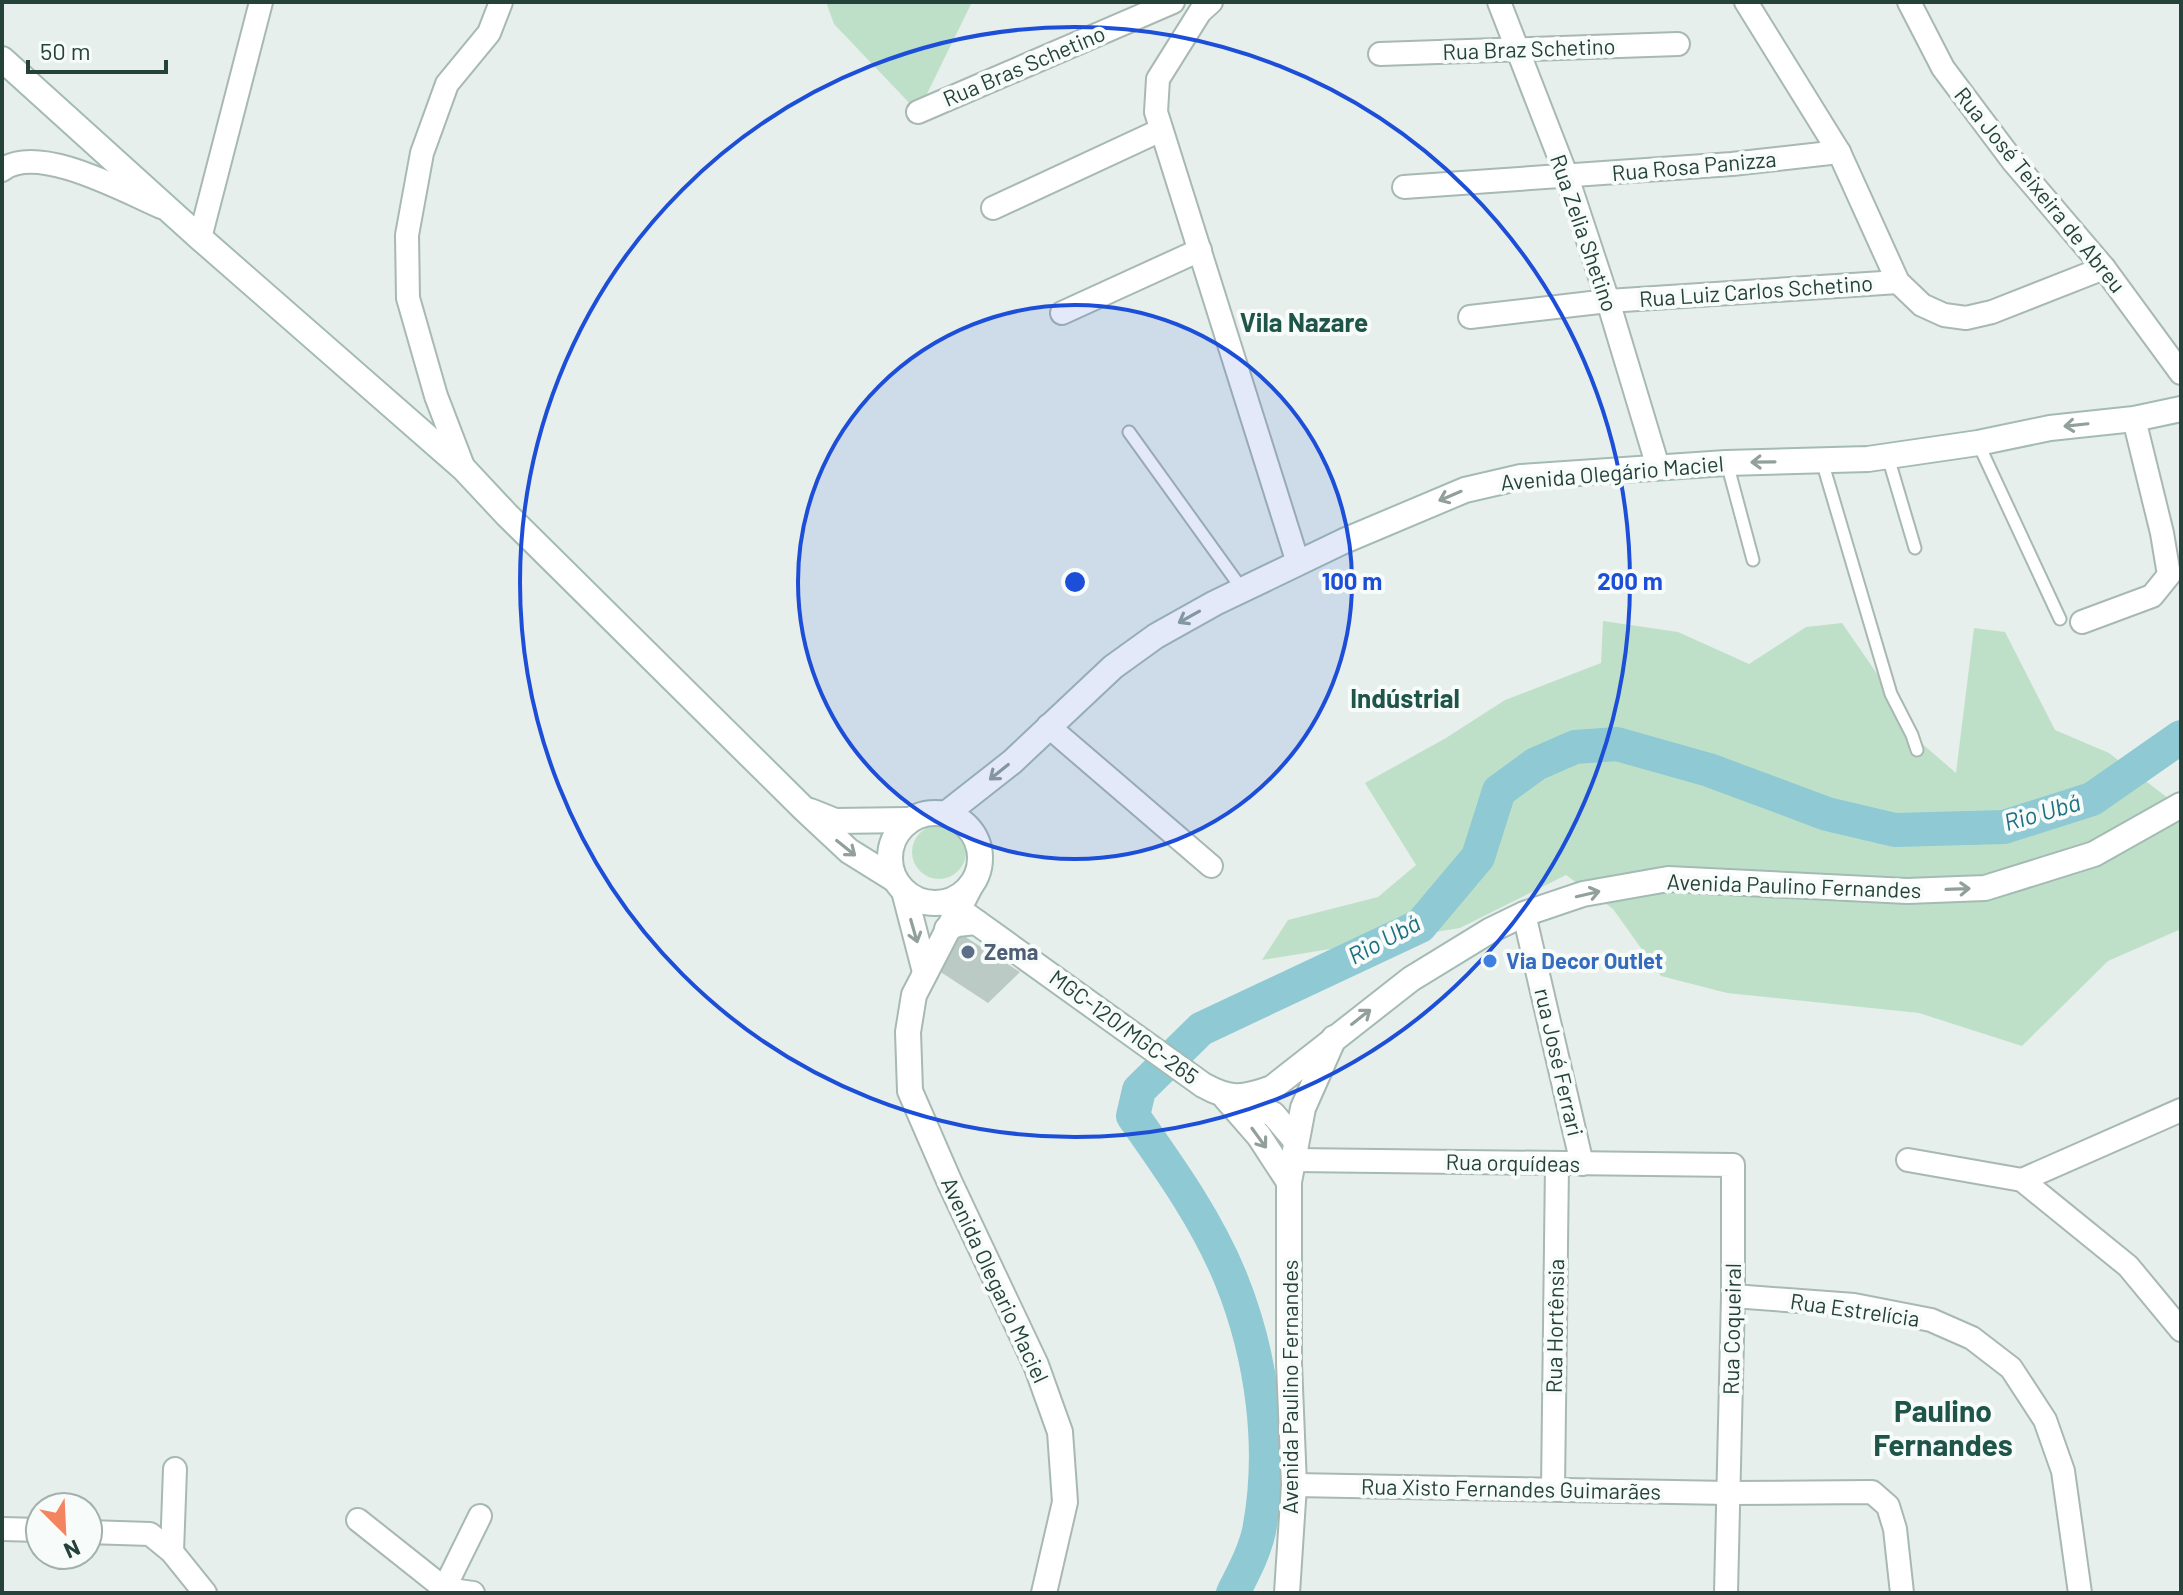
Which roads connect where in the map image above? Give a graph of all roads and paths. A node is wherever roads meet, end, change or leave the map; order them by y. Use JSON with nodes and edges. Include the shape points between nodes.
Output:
{"nodes":[{"id":1,"x":261,"y":2,"type":"edge"},
{"id":2,"x":501,"y":2,"type":"edge"},
{"id":3,"x":1173,"y":2,"type":"edge"},
{"id":4,"x":1211,"y":2,"type":"edge"},
{"id":5,"x":1499,"y":2,"type":"edge"},
{"id":6,"x":1746,"y":2,"type":"edge"},
{"id":7,"x":1909,"y":2,"type":"edge"},
{"id":8,"x":1678,"y":44,"type":"dead end"},
{"id":9,"x":1515,"y":49,"type":"junction"},
{"id":10,"x":1380,"y":54,"type":"dead end"},
{"id":11,"x":2,"y":59,"type":"edge"},
{"id":12,"x":918,"y":112,"type":"dead end"},
{"id":13,"x":1161,"y":130,"type":"junction"},
{"id":14,"x":1839,"y":152,"type":"junction"},
{"id":15,"x":2,"y":170,"type":"edge"},
{"id":16,"x":1567,"y":177,"type":"junction"},
{"id":17,"x":1404,"y":187,"type":"dead end"},
{"id":18,"x":993,"y":208,"type":"dead end"},
{"id":19,"x":169,"y":210,"type":"junction"},
{"id":20,"x":200,"y":238,"type":"junction"},
{"id":21,"x":1200,"y":250,"type":"junction"},
{"id":22,"x":2104,"y":268,"type":"junction"},
{"id":23,"x":1898,"y":282,"type":"junction"},
{"id":24,"x":1608,"y":301,"type":"junction"},
{"id":25,"x":1062,"y":313,"type":"dead end"},
{"id":26,"x":1470,"y":317,"type":"dead end"},
{"id":27,"x":2181,"y":373,"type":"edge"},
{"id":28,"x":2181,"y":409,"type":"edge"},
{"id":29,"x":2134,"y":419,"type":"junction"},
{"id":30,"x":1129,"y":432,"type":"dead end"},
{"id":31,"x":1978,"y":443,"type":"junction"},
{"id":32,"x":1888,"y":456,"type":"junction"},
{"id":33,"x":1822,"y":461,"type":"junction"},
{"id":34,"x":1726,"y":463,"type":"junction"},
{"id":35,"x":1658,"y":467,"type":"junction"},
{"id":36,"x":464,"y":469,"type":"junction"},
{"id":37,"x":1915,"y":548,"type":"dead end"},
{"id":38,"x":1753,"y":560,"type":"dead end"},
{"id":39,"x":1298,"y":563,"type":"junction"},
{"id":40,"x":1243,"y":590,"type":"junction"},
{"id":41,"x":2071,"y":621,"type":"joint"},
{"id":42,"x":1048,"y":726,"type":"junction"},
{"id":43,"x":1917,"y":750,"type":"dead end"},
{"id":44,"x":2181,"y":805,"type":"edge"},
{"id":45,"x":804,"y":809,"type":"junction"},
{"id":46,"x":947,"y":813,"type":"junction"},
{"id":47,"x":909,"y":820,"type":"junction"},
{"id":48,"x":1211,"y":866,"type":"dead end"},
{"id":49,"x":899,"y":885,"type":"junction"},
{"id":50,"x":960,"y":907,"type":"junction"},
{"id":51,"x":1524,"y":914,"type":"junction"},
{"id":52,"x":925,"y":972,"type":"junction"},
{"id":53,"x":1334,"y":1038,"type":"junction"},
{"id":54,"x":1225,"y":1097,"type":"junction"},
{"id":55,"x":2181,"y":1110,"type":"edge"},
{"id":56,"x":1908,"y":1160,"type":"dead end"},
{"id":57,"x":1293,"y":1161,"type":"junction"},
{"id":58,"x":1557,"y":1164,"type":"junction"},
{"id":59,"x":1582,"y":1164,"type":"junction"},
{"id":60,"x":1733,"y":1165,"type":"joint"},
{"id":61,"x":2022,"y":1180,"type":"junction"},
{"id":62,"x":1733,"y":1296,"type":"junction"},
{"id":63,"x":2181,"y":1330,"type":"edge"},
{"id":64,"x":175,"y":1469,"type":"dead end"},
{"id":65,"x":1294,"y":1485,"type":"junction"},
{"id":66,"x":1553,"y":1489,"type":"junction"},
{"id":67,"x":1728,"y":1493,"type":"junction"},
{"id":68,"x":480,"y":1516,"type":"dead end"},
{"id":69,"x":358,"y":1520,"type":"dead end"},
{"id":70,"x":2,"y":1529,"type":"edge"},
{"id":71,"x":24,"y":1530,"type":"edge"},
{"id":72,"x":104,"y":1533,"type":"edge"},
{"id":73,"x":172,"y":1552,"type":"junction"},
{"id":74,"x":443,"y":1591,"type":"edge"},
{"id":75,"x":205,"y":1593,"type":"edge"},
{"id":76,"x":473,"y":1593,"type":"edge"},
{"id":77,"x":1044,"y":1593,"type":"edge"},
{"id":78,"x":1287,"y":1593,"type":"edge"},
{"id":79,"x":1726,"y":1593,"type":"edge"},
{"id":80,"x":1902,"y":1593,"type":"edge"},
{"id":81,"x":2080,"y":1593,"type":"edge"}],
"edges":[{"from":1,"to":20,"type":"street"},
{"from":2,"to":36,"type":"street","via":[[489,33],[447,84],[422,153],[407,235],[408,298]]},
{"from":3,"to":12,"type":"street","name":"Rua Bras Schetino"},
{"from":4,"to":13,"type":"street","via":[[1158,79]]},
{"from":5,"to":9,"type":"street","name":"Rua Zelia Shetino"},
{"from":6,"to":14,"type":"street"},
{"from":7,"to":22,"type":"street","name":"Rua José Teixeira de Abreu","via":[[1943,68]]},
{"from":8,"to":9,"type":"street","name":"Rua Braz Schetino"},
{"from":9,"to":10,"type":"street","name":"Rua Braz Schetino"},
{"from":9,"to":16,"type":"street","name":"Rua Zelia Shetino"},
{"from":11,"to":19,"type":"main road"},
{"from":13,"to":18,"type":"street"},
{"from":13,"to":21,"type":"street"},
{"from":14,"to":16,"type":"street","name":"Rua Rosa Panizza"},
{"from":14,"to":23,"type":"street"},
{"from":15,"to":19,"type":"street","via":[[31,161],[59,167]]},
{"from":16,"to":17,"type":"street","name":"Rua Rosa Panizza"},
{"from":16,"to":24,"type":"street","name":"Rua Zelia Shetino"},
{"from":19,"to":20,"type":"main road"},
{"from":20,"to":36,"type":"main road"},
{"from":21,"to":25,"type":"street"},
{"from":21,"to":39,"type":"street"},
{"from":22,"to":23,"type":"street","via":[[1966,318],[1922,305]]},
{"from":22,"to":27,"type":"street","name":"Rua José Teixeira de Abreu"},
{"from":23,"to":24,"type":"street","name":"Rua Luiz Carlos Schetino"},
{"from":24,"to":26,"type":"street","name":"Rua Luiz Carlos Schetino"},
{"from":24,"to":35,"type":"street","name":"Rua Zelia Shetino"},
{"from":28,"to":29,"type":"main road","name":"Avenida Olegário Maciel"},
{"from":29,"to":31,"type":"main road","name":"Avenida Olegário Maciel","one_way":true},
{"from":29,"to":41,"type":"street","via":[[2169,575],[2152,596]]},
{"from":30,"to":40,"type":"lane"},
{"from":31,"to":32,"type":"main road","name":"Avenida Olegário Maciel"},
{"from":31,"to":41,"type":"lane"},
{"from":32,"to":33,"type":"main road","name":"Avenida Olegário Maciel"},
{"from":32,"to":37,"type":"lane"},
{"from":33,"to":34,"type":"main road","name":"Avenida Olegário Maciel","one_way":true},
{"from":33,"to":43,"type":"lane","via":[[1891,694]]},
{"from":34,"to":35,"type":"main road","name":"Avenida Olegário Maciel"},
{"from":34,"to":38,"type":"lane"},
{"from":35,"to":39,"type":"main road","name":"Avenida Olegário Maciel","one_way":true,"via":[[1521,477],[1465,490]]},
{"from":36,"to":45,"type":"main road"},
{"from":39,"to":40,"type":"main road","name":"Avenida Olegário Maciel"},
{"from":40,"to":42,"type":"main road","name":"Avenida Olegário Maciel","one_way":true,"via":[[1156,636]]},
{"from":42,"to":46,"type":"main road","name":"Avenida Olegário Maciel","one_way":true},
{"from":42,"to":48,"type":"street"},
{"from":51,"to":44,"type":"main road","name":"Avenida Paulino Fernandes","one_way":true,"via":[[1583,894],[1668,879],[1907,891],[1985,888],[2094,854]]},
{"from":45,"to":47,"type":"main road","via":[[835,821]]},
{"from":45,"to":49,"type":"main road","one_way":true,"via":[[849,851]]},
{"from":46,"to":47,"type":"main road"},
{"from":46,"to":50,"type":"main road","via":[[968,826],[981,851],[980,867]]},
{"from":47,"to":49,"type":"main road","via":[[892,843],[890,857]]},
{"from":49,"to":50,"type":"main road","via":[[923,901]]},
{"from":49,"to":52,"type":"main road","one_way":true},
{"from":50,"to":52,"type":"main road","name":"Avenida Olegario Maciel"},
{"from":50,"to":54,"type":"main road","name":"MGC-120/MGC-265"},
{"from":53,"to":51,"type":"main road","name":"Avenida Paulino Fernandes","one_way":true,"via":[[1411,979]]},
{"from":51,"to":59,"type":"street","name":"rua José Ferrari"},
{"from":52,"to":77,"type":"main road","name":"Avenida Olegario Maciel","via":[[914,995],[908,1032],[910,1091],[1036,1365],[1060,1432],[1065,1502]]},
{"from":53,"to":54,"type":"main road","name":"Avenida Paulino Fernandes","via":[[1272,1088]]},
{"from":53,"to":57,"type":"main road","name":"Avenida Paulino Fernandes","via":[[1303,1108]]},
{"from":54,"to":57,"type":"main road","one_way":true,"via":[[1259,1136]]},
{"from":54,"to":57,"type":"main road","via":[[1273,1114]]},
{"from":55,"to":61,"type":"street"},
{"from":56,"to":61,"type":"street"},
{"from":57,"to":58,"type":"street","name":"Rua orquídeas"},
{"from":57,"to":65,"type":"main road","name":"Avenida Paulino Fernandes","via":[[1289,1363]]},
{"from":58,"to":59,"type":"street","name":"Rua orquídeas"},
{"from":58,"to":66,"type":"street","name":"Rua Hortênsia"},
{"from":59,"to":60,"type":"street","name":"Rua orquídeas"},
{"from":60,"to":62,"type":"street","name":"Rua Coqueiral"},
{"from":61,"to":63,"type":"street","via":[[2128,1266]]},
{"from":62,"to":67,"type":"street","name":"Rua Coqueiral"},
{"from":62,"to":81,"type":"street","name":"Rua Estrelícia","via":[[1854,1305],[1931,1320],[1972,1338],[2011,1368],[2045,1420],[2063,1471]]},
{"from":64,"to":73,"type":"street"},
{"from":65,"to":66,"type":"street","name":"Rua Xisto Fernandes Guimarães"},
{"from":65,"to":78,"type":"main road","name":"Avenida Paulino Fernandes"},
{"from":66,"to":67,"type":"street","name":"Rua Xisto Fernandes Guimarães"},
{"from":67,"to":79,"type":"street","name":"Rua Coqueiral"},
{"from":67,"to":80,"type":"street","name":"Rua Xisto Fernandes Guimarães","via":[[1872,1492],[1888,1506],[1895,1529]]},
{"from":68,"to":74,"type":"street"},
{"from":69,"to":74,"type":"street"},
{"from":70,"to":71,"type":"street"},
{"from":72,"to":73,"type":"street","via":[[150,1534]]},
{"from":73,"to":75,"type":"street"},
{"from":74,"to":76,"type":"street"}]}
